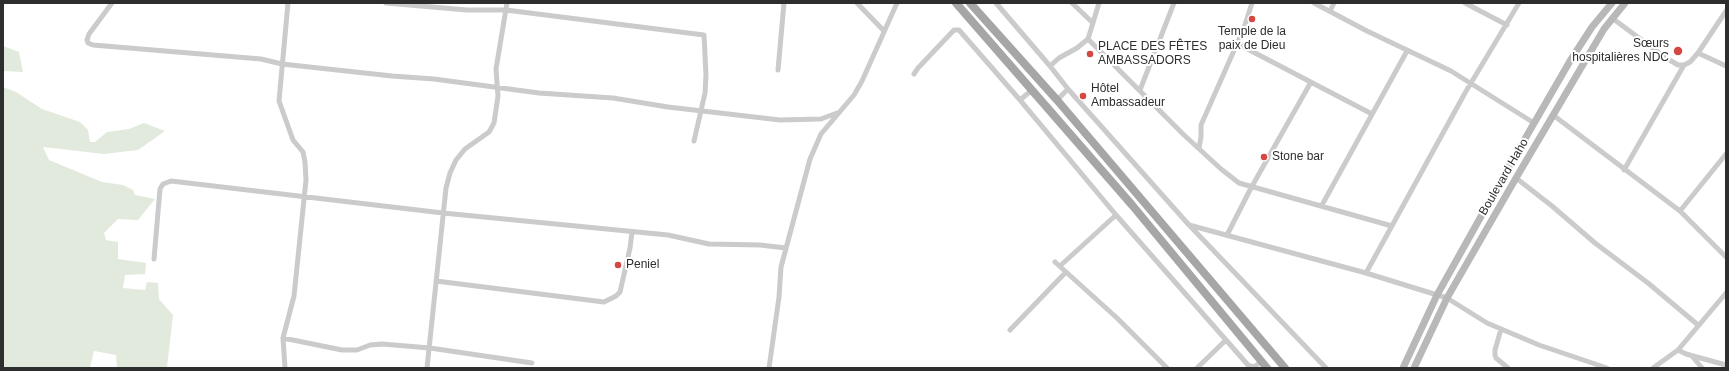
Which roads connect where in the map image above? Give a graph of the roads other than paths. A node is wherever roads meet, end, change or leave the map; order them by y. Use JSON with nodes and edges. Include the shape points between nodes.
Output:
{"nodes":[{"id":1,"x":112,"y":3,"type":"edge"},
{"id":2,"x":288,"y":3,"type":"edge"},
{"id":3,"x":386,"y":3,"type":"edge"},
{"id":4,"x":507,"y":3,"type":"edge"},
{"id":5,"x":784,"y":3,"type":"edge"},
{"id":6,"x":857,"y":3,"type":"edge"},
{"id":7,"x":897,"y":3,"type":"edge"},
{"id":8,"x":956,"y":3,"type":"edge"},
{"id":9,"x":970,"y":3,"type":"edge"},
{"id":10,"x":996,"y":3,"type":"edge"},
{"id":11,"x":1072,"y":3,"type":"edge"},
{"id":12,"x":1098,"y":3,"type":"edge"},
{"id":13,"x":1174,"y":3,"type":"edge"},
{"id":14,"x":1252,"y":3,"type":"edge"},
{"id":15,"x":1314,"y":3,"type":"edge"},
{"id":16,"x":1334,"y":3,"type":"edge"},
{"id":17,"x":1465,"y":3,"type":"edge"},
{"id":18,"x":1519,"y":3,"type":"edge"},
{"id":19,"x":1612,"y":3,"type":"edge"},
{"id":20,"x":1625,"y":3,"type":"edge"},
{"id":21,"x":506,"y":10,"type":"junction"},
{"id":22,"x":1330,"y":11,"type":"junction"},
{"id":23,"x":1726,"y":11,"type":"edge"},
{"id":24,"x":1612,"y":18,"type":"junction"},
{"id":25,"x":1093,"y":23,"type":"junction"},
{"id":26,"x":1507,"y":25,"type":"junction"},
{"id":27,"x":884,"y":32,"type":"junction"},
{"id":28,"x":1088,"y":39,"type":"junction"},
{"id":29,"x":1236,"y":43,"type":"junction"},
{"id":30,"x":1407,"y":51,"type":"junction"},
{"id":31,"x":1698,"y":53,"type":"junction"},
{"id":32,"x":282,"y":64,"type":"junction"},
{"id":33,"x":1684,"y":65,"type":"junction"},
{"id":34,"x":1050,"y":66,"type":"junction"},
{"id":35,"x":1726,"y":66,"type":"edge"},
{"id":36,"x":778,"y":70,"type":"dead end"},
{"id":37,"x":914,"y":74,"type":"dead end"},
{"id":38,"x":1311,"y":82,"type":"junction"},
{"id":39,"x":1472,"y":83,"type":"junction"},
{"id":40,"x":497,"y":86,"type":"junction"},
{"id":41,"x":1068,"y":89,"type":"junction"},
{"id":42,"x":1032,"y":90,"type":"junction"},
{"id":43,"x":1140,"y":90,"type":"junction"},
{"id":44,"x":1020,"y":100,"type":"junction"},
{"id":45,"x":1057,"y":100,"type":"junction"},
{"id":46,"x":702,"y":110,"type":"junction"},
{"id":47,"x":837,"y":113,"type":"junction"},
{"id":48,"x":1372,"y":114,"type":"junction"},
{"id":49,"x":1552,"y":115,"type":"junction"},
{"id":50,"x":1534,"y":123,"type":"junction"},
{"id":51,"x":694,"y":141,"type":"dead end"},
{"id":52,"x":1199,"y":148,"type":"junction"},
{"id":53,"x":1726,"y":154,"type":"edge"},
{"id":54,"x":1624,"y":170,"type":"junction"},
{"id":55,"x":1516,"y":178,"type":"junction"},
{"id":56,"x":1251,"y":188,"type":"junction"},
{"id":57,"x":305,"y":196,"type":"junction"},
{"id":58,"x":1322,"y":205,"type":"junction"},
{"id":59,"x":1680,"y":211,"type":"junction"},
{"id":60,"x":443,"y":213,"type":"junction"},
{"id":61,"x":1116,"y":215,"type":"junction"},
{"id":62,"x":1189,"y":225,"type":"junction"},
{"id":63,"x":1392,"y":226,"type":"junction"},
{"id":64,"x":632,"y":232,"type":"junction"},
{"id":65,"x":1227,"y":235,"type":"junction"},
{"id":66,"x":786,"y":248,"type":"junction"},
{"id":67,"x":1726,"y":256,"type":"edge"},
{"id":68,"x":154,"y":259,"type":"dead end"},
{"id":69,"x":1055,"y":262,"type":"dead end"},
{"id":70,"x":1060,"y":266,"type":"junction"},
{"id":71,"x":1066,"y":272,"type":"junction"},
{"id":72,"x":1366,"y":273,"type":"junction"},
{"id":73,"x":436,"y":281,"type":"junction"},
{"id":74,"x":1726,"y":293,"type":"edge"},
{"id":75,"x":1437,"y":295,"type":"junction"},
{"id":76,"x":1447,"y":298,"type":"junction"},
{"id":77,"x":1698,"y":325,"type":"junction"},
{"id":78,"x":1422,"y":327,"type":"junction"},
{"id":79,"x":1501,"y":329,"type":"junction"},
{"id":80,"x":1010,"y":330,"type":"dead end"},
{"id":81,"x":1431,"y":330,"type":"junction"},
{"id":82,"x":283,"y":338,"type":"junction"},
{"id":83,"x":1226,"y":340,"type":"junction"},
{"id":84,"x":430,"y":348,"type":"junction"},
{"id":85,"x":1678,"y":350,"type":"junction"},
{"id":86,"x":1691,"y":356,"type":"junction"},
{"id":87,"x":1261,"y":362,"type":"junction"},
{"id":88,"x":532,"y":363,"type":"dead end"},
{"id":89,"x":1726,"y":365,"type":"edge"},
{"id":90,"x":1252,"y":367,"type":"edge"},
{"id":91,"x":285,"y":368,"type":"edge"},
{"id":92,"x":427,"y":368,"type":"edge"},
{"id":93,"x":769,"y":368,"type":"edge"},
{"id":94,"x":1167,"y":368,"type":"edge"},
{"id":95,"x":1196,"y":368,"type":"edge"},
{"id":96,"x":1267,"y":368,"type":"edge"},
{"id":97,"x":1285,"y":368,"type":"edge"},
{"id":98,"x":1326,"y":368,"type":"edge"},
{"id":99,"x":1403,"y":368,"type":"edge"},
{"id":100,"x":1414,"y":368,"type":"edge"},
{"id":101,"x":1508,"y":368,"type":"edge"},
{"id":102,"x":1607,"y":368,"type":"edge"},
{"id":103,"x":1653,"y":368,"type":"edge"},
{"id":104,"x":1702,"y":368,"type":"edge"}],
"edges":[{"from":1,"to":32,"type":"street","via":[[90,34],[88,43],[261,59]]},
{"from":2,"to":32,"type":"street"},
{"from":3,"to":21,"type":"street","via":[[467,10]]},
{"from":4,"to":21,"type":"street"},
{"from":5,"to":36,"type":"street"},
{"from":6,"to":27,"type":"street"},
{"from":7,"to":27,"type":"street"},
{"from":8,"to":42,"type":"main road"},
{"from":9,"to":45,"type":"main road"},
{"from":10,"to":34,"type":"street"},
{"from":11,"to":25,"type":"street"},
{"from":12,"to":25,"type":"street"},
{"from":13,"to":43,"type":"street"},
{"from":14,"to":29,"type":"street"},
{"from":15,"to":22,"type":"street"},
{"from":16,"to":22,"type":"street"},
{"from":17,"to":26,"type":"street"},
{"from":18,"to":26,"type":"street"},
{"from":19,"to":50,"type":"main road","name":"Boulevard Haho","via":[[1592,27]]},
{"from":20,"to":24,"type":"main road","name":"Boulevard Haho"},
{"from":21,"to":40,"type":"street","via":[[496,69]]},
{"from":21,"to":46,"type":"street","via":[[704,35],[706,75]]},
{"from":22,"to":30,"type":"street"},
{"from":23,"to":31,"type":"street"},
{"from":24,"to":33,"type":"street","via":[[1666,58],[1678,65]]},
{"from":24,"to":49,"type":"main road","name":"Boulevard Haho"},
{"from":25,"to":28,"type":"street"},
{"from":26,"to":39,"type":"street"},
{"from":27,"to":47,"type":"street","via":[[854,95]]},
{"from":28,"to":34,"type":"street"},
{"from":28,"to":43,"type":"street"},
{"from":29,"to":38,"type":"street"},
{"from":29,"to":52,"type":"street","via":[[1201,124]]},
{"from":30,"to":39,"type":"street"},
{"from":30,"to":48,"type":"street"},
{"from":31,"to":33,"type":"street"},
{"from":31,"to":35,"type":"street"},
{"from":32,"to":40,"type":"street"},
{"from":32,"to":57,"type":"street","via":[[279,101],[293,140],[303,152]]},
{"from":33,"to":54,"type":"street"},
{"from":34,"to":41,"type":"street"},
{"from":37,"to":44,"type":"street","via":[[956,29]]},
{"from":38,"to":48,"type":"street"},
{"from":38,"to":56,"type":"street"},
{"from":39,"to":50,"type":"street"},
{"from":39,"to":63,"type":"street"},
{"from":40,"to":46,"type":"street"},
{"from":40,"to":60,"type":"street","via":[[494,123],[489,132],[465,149],[456,160],[446,188]]},
{"from":41,"to":45,"type":"street"},
{"from":41,"to":62,"type":"street"},
{"from":42,"to":44,"type":"street"},
{"from":42,"to":87,"type":"main road"},
{"from":43,"to":52,"type":"street"},
{"from":44,"to":61,"type":"street"},
{"from":45,"to":97,"type":"main road"},
{"from":46,"to":47,"type":"street","via":[[787,120],[820,119]]},
{"from":46,"to":51,"type":"street"},
{"from":47,"to":66,"type":"street","via":[[815,145]]},
{"from":48,"to":58,"type":"street"},
{"from":49,"to":54,"type":"street"},
{"from":49,"to":55,"type":"main road","name":"Boulevard Haho"},
{"from":50,"to":75,"type":"main road","name":"Boulevard Haho"},
{"from":52,"to":56,"type":"street","via":[[1231,177]]},
{"from":53,"to":59,"type":"street"},
{"from":54,"to":59,"type":"street"},
{"from":55,"to":76,"type":"main road","name":"Boulevard Haho"},
{"from":55,"to":77,"type":"street"},
{"from":56,"to":58,"type":"street"},
{"from":56,"to":65,"type":"street"},
{"from":57,"to":60,"type":"street"},
{"from":57,"to":68,"type":"street","via":[[171,181],[163,184],[160,189]]},
{"from":57,"to":82,"type":"street","via":[[294,296]]},
{"from":58,"to":63,"type":"street"},
{"from":59,"to":67,"type":"street"},
{"from":60,"to":64,"type":"street"},
{"from":60,"to":73,"type":"street"},
{"from":61,"to":70,"type":"street"},
{"from":61,"to":83,"type":"street"},
{"from":62,"to":65,"type":"street"},
{"from":62,"to":98,"type":"street"},
{"from":63,"to":72,"type":"street"},
{"from":64,"to":66,"type":"street","via":[[668,235],[709,244]]},
{"from":64,"to":73,"type":"street","via":[[620,292],[604,302]]},
{"from":65,"to":72,"type":"street"},
{"from":66,"to":93,"type":"street","via":[[781,267]]},
{"from":69,"to":70,"type":"street"},
{"from":70,"to":71,"type":"street"},
{"from":71,"to":80,"type":"street"},
{"from":71,"to":94,"type":"street"},
{"from":72,"to":75,"type":"street"},
{"from":73,"to":84,"type":"street"},
{"from":74,"to":77,"type":"street"},
{"from":75,"to":76,"type":"street"},
{"from":75,"to":78,"type":"main road","name":"Boulevard Haho"},
{"from":76,"to":79,"type":"street"},
{"from":76,"to":81,"type":"main road","name":"Boulevard Haho"},
{"from":77,"to":85,"type":"street"},
{"from":78,"to":81,"type":"main road"},
{"from":78,"to":99,"type":"main road","name":"Boulevard Haho"},
{"from":79,"to":101,"type":"street","via":[[1495,355]]},
{"from":79,"to":102,"type":"street"},
{"from":81,"to":100,"type":"main road","name":"Boulevard Haho"},
{"from":82,"to":84,"type":"street","via":[[342,350],[356,350],[370,344]]},
{"from":82,"to":91,"type":"street"},
{"from":83,"to":90,"type":"street"},
{"from":83,"to":95,"type":"street"},
{"from":84,"to":88,"type":"street"},
{"from":84,"to":92,"type":"street"},
{"from":85,"to":86,"type":"street"},
{"from":85,"to":103,"type":"street"},
{"from":86,"to":89,"type":"street"},
{"from":86,"to":104,"type":"street"},
{"from":87,"to":90,"type":"street"},
{"from":87,"to":96,"type":"main road"}]}
